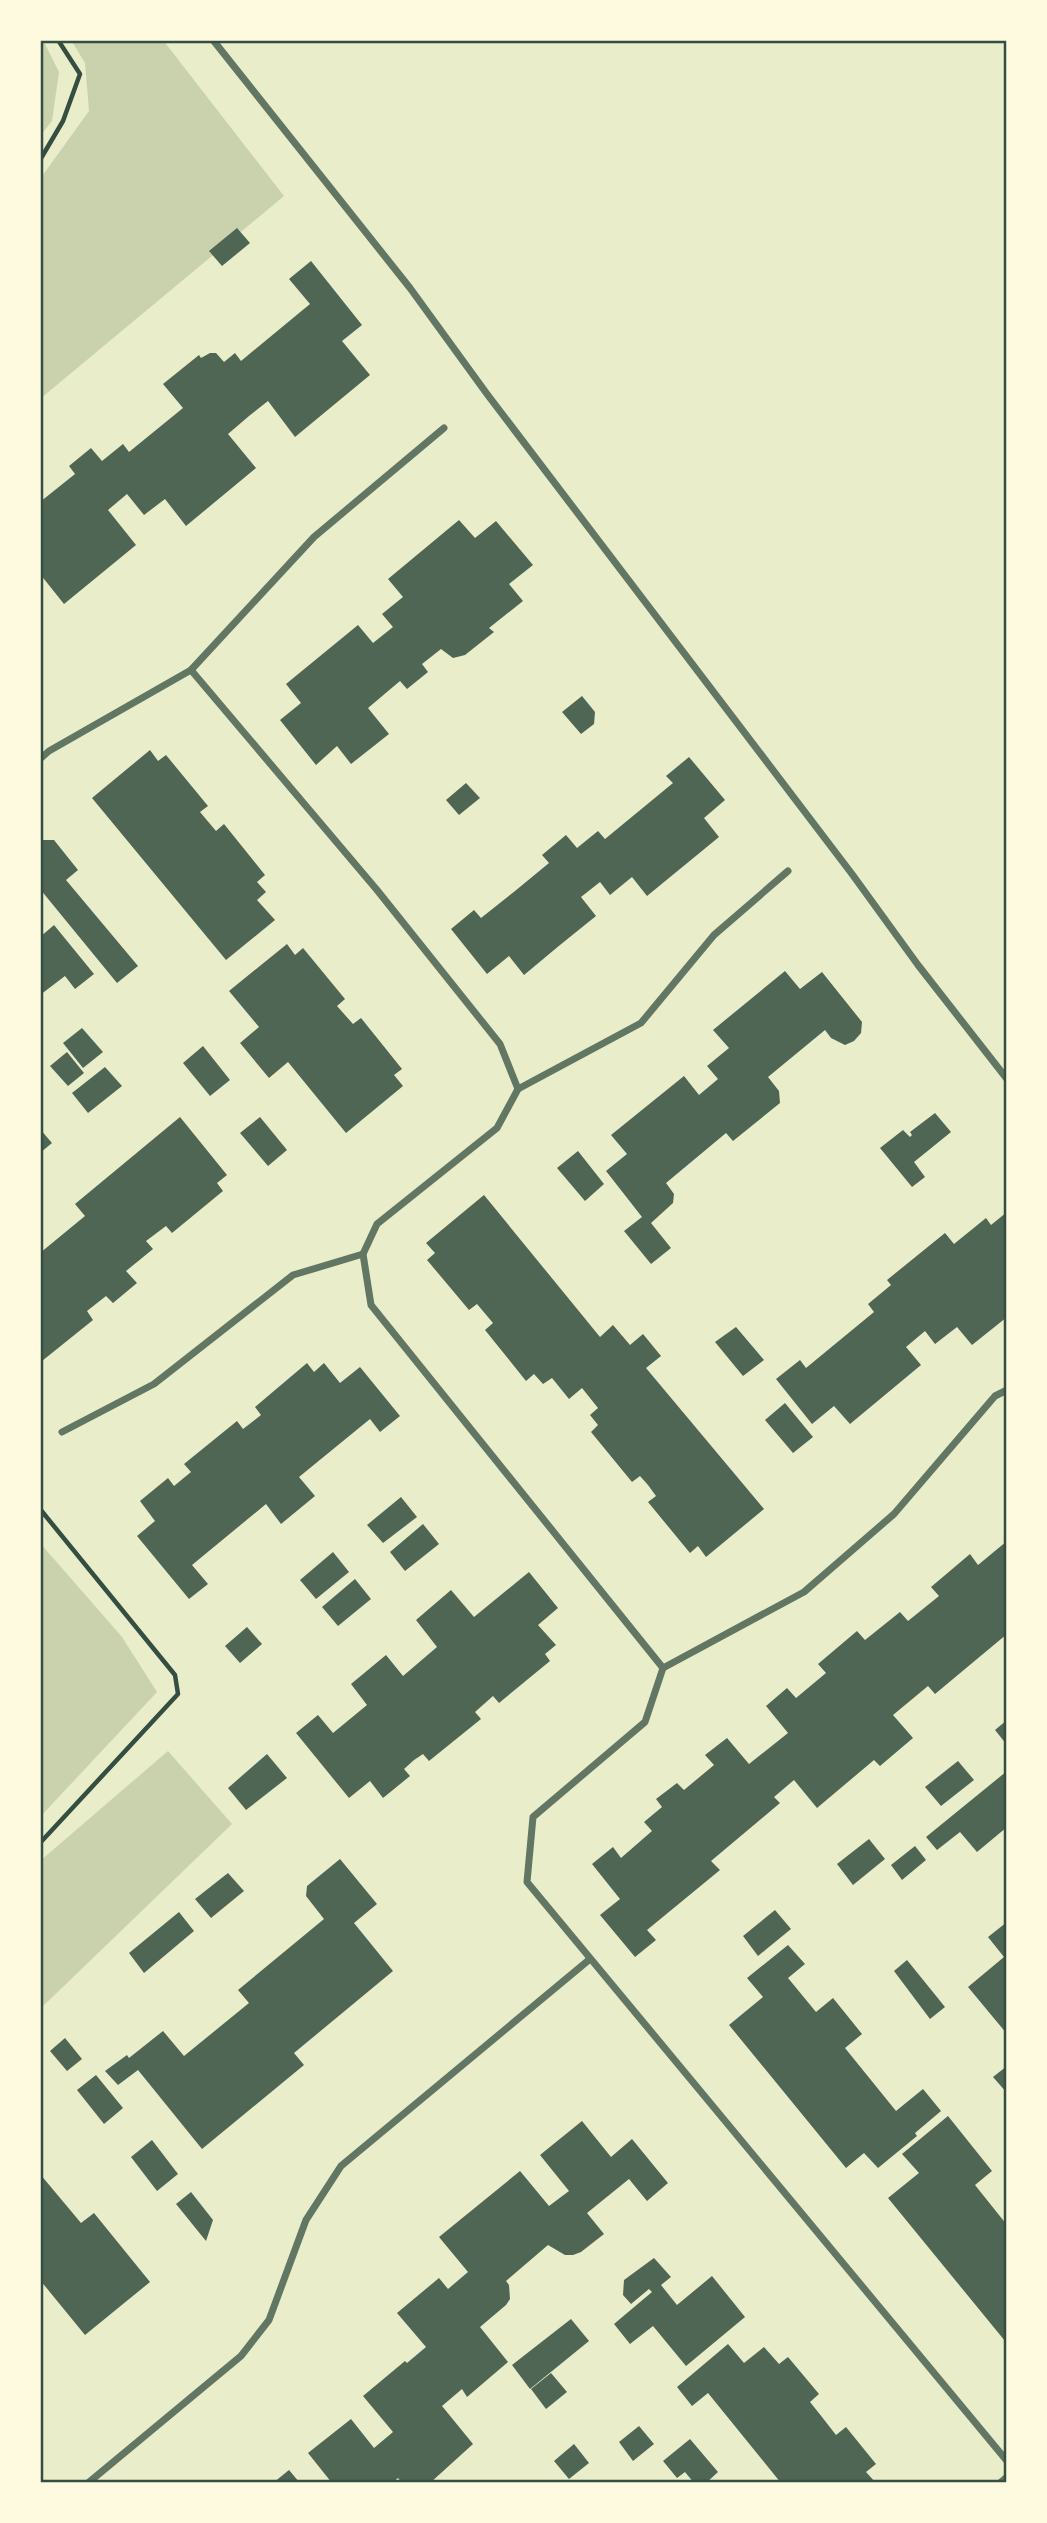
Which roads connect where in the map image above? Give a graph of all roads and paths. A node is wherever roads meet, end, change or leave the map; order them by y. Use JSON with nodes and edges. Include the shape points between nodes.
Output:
{"nodes":[{"id":1,"x":58,"y":40,"type":"edge"},
{"id":2,"x":213,"y":40,"type":"edge"},
{"id":3,"x":40,"y":160,"type":"edge"},
{"id":4,"x":444,"y":428,"type":"dead end"},
{"id":5,"x":191,"y":670,"type":"junction"},
{"id":6,"x":40,"y":760,"type":"edge"},
{"id":7,"x":788,"y":871,"type":"dead end"},
{"id":8,"x":1007,"y":1079,"type":"edge"},
{"id":9,"x":518,"y":1089,"type":"junction"},
{"id":10,"x":363,"y":1254,"type":"junction"},
{"id":11,"x":1007,"y":1390,"type":"edge"},
{"id":12,"x":61,"y":1432,"type":"dead end"},
{"id":13,"x":40,"y":1508,"type":"edge"},
{"id":14,"x":663,"y":1668,"type":"junction"},
{"id":15,"x":40,"y":1843,"type":"edge"},
{"id":16,"x":590,"y":1959,"type":"junction"},
{"id":17,"x":1007,"y":2461,"type":"edge"},
{"id":18,"x":1007,"y":2477,"type":"edge"},
{"id":19,"x":88,"y":2483,"type":"edge"},
{"id":20,"x":1000,"y":2483,"type":"edge"}],
"edges":[{"from":1,"to":3,"type":"path","via":[[79,75],[63,121]]},
{"from":2,"to":8,"type":"street","via":[[410,288]]},
{"from":4,"to":5,"type":"street","via":[[314,537]]},
{"from":5,"to":6,"type":"street"},
{"from":5,"to":9,"type":"street","via":[[500,1044]]},
{"from":7,"to":9,"type":"street","via":[[714,935],[641,1023]]},
{"from":9,"to":10,"type":"street","via":[[497,1128],[377,1224]]},
{"from":10,"to":12,"type":"street","via":[[293,1275],[154,1384]]},
{"from":10,"to":14,"type":"street","via":[[371,1305]]},
{"from":11,"to":14,"type":"street","via":[[995,1396],[894,1514],[804,1592]]},
{"from":13,"to":15,"type":"path","via":[[175,1675],[178,1694]]},
{"from":14,"to":16,"type":"street","via":[[645,1722],[533,1817],[527,1882]]},
{"from":16,"to":17,"type":"street"},
{"from":16,"to":19,"type":"street","via":[[341,2166],[306,2220],[269,2320],[241,2356]]},
{"from":18,"to":20,"type":"street"}]}
